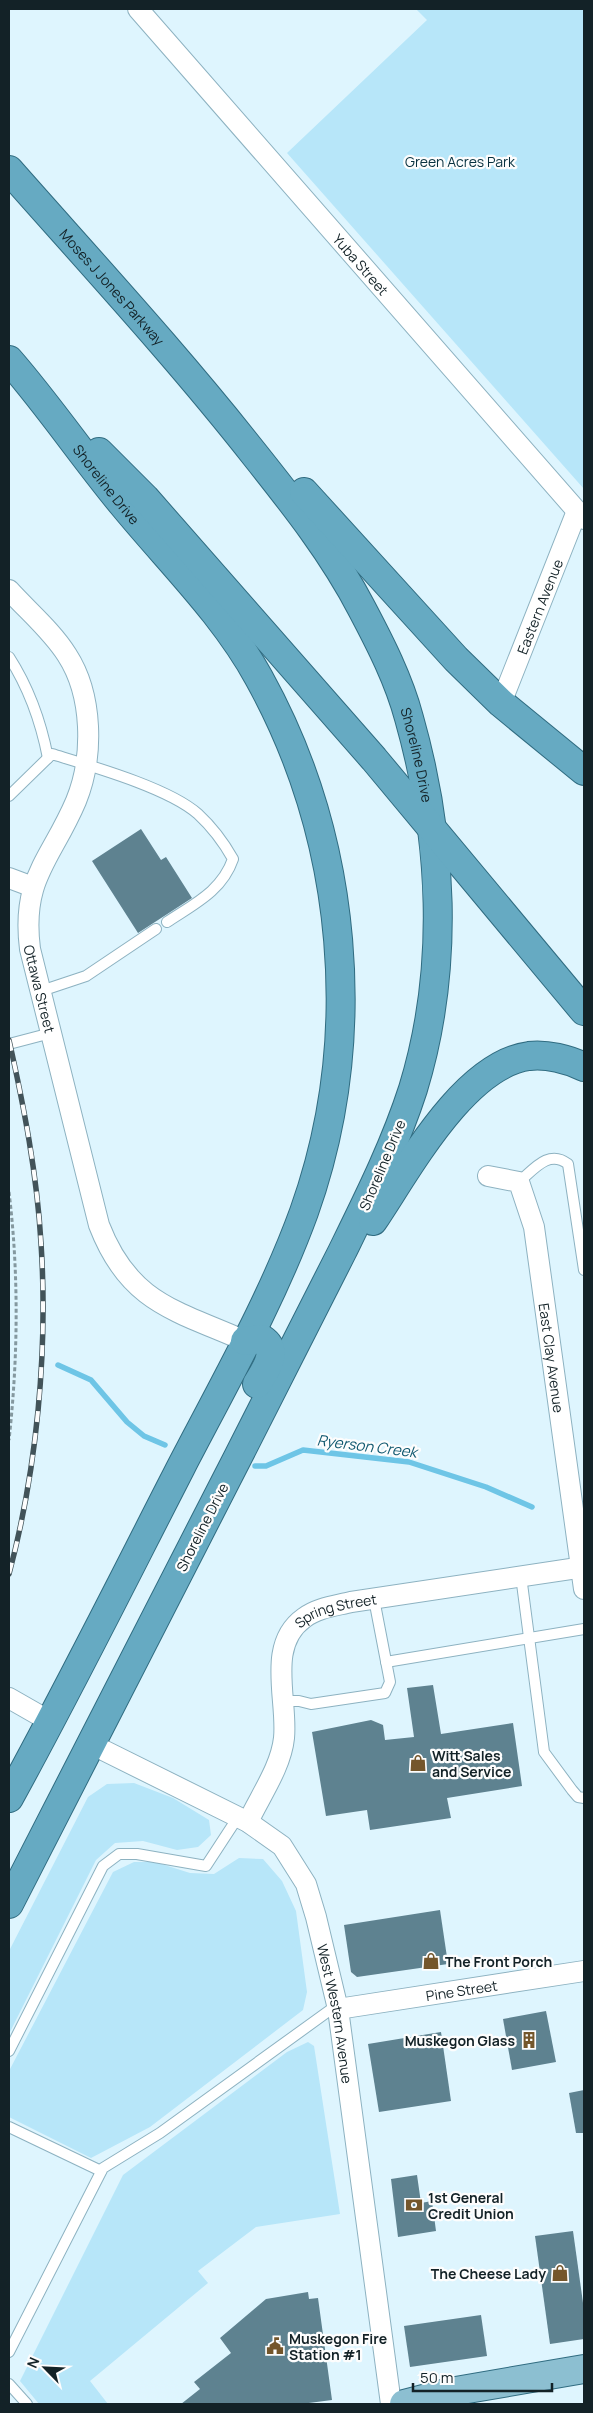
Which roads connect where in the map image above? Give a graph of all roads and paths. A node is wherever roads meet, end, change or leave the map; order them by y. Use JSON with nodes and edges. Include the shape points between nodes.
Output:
{"nodes":[{"id":1,"x":138,"y":9,"type":"edge"},
{"id":2,"x":9,"y":170,"type":"edge"},
{"id":3,"x":9,"y":360,"type":"edge"},
{"id":4,"x":44,"y":400,"type":"junction"},
{"id":5,"x":216,"y":405,"type":"junction"},
{"id":6,"x":581,"y":515,"type":"edge"},
{"id":7,"x":9,"y":590,"type":"edge"},
{"id":8,"x":9,"y":657,"type":"edge"},
{"id":9,"x":501,"y":703,"type":"junction"},
{"id":10,"x":48,"y":758,"type":"junction"},
{"id":11,"x":85,"y":764,"type":"junction"},
{"id":12,"x":584,"y":770,"type":"edge"},
{"id":13,"x":9,"y":796,"type":"edge"},
{"id":14,"x":434,"y":834,"type":"junction"},
{"id":15,"x":9,"y":878,"type":"edge"},
{"id":16,"x":33,"y":887,"type":"junction"},
{"id":17,"x":167,"y":922,"type":"dead end"},
{"id":18,"x":156,"y":930,"type":"dead end"},
{"id":19,"x":41,"y":991,"type":"junction"},
{"id":20,"x":584,"y":1011,"type":"edge"},
{"id":21,"x":51,"y":1033,"type":"junction"},
{"id":22,"x":9,"y":1044,"type":"edge"},
{"id":23,"x":584,"y":1067,"type":"edge"},
{"id":24,"x":488,"y":1176,"type":"dead end"},
{"id":25,"x":520,"y":1182,"type":"junction"},
{"id":26,"x":9,"y":1192,"type":"edge"},
{"id":27,"x":584,"y":1270,"type":"edge"},
{"id":28,"x":321,"y":1294,"type":"junction"},
{"id":29,"x":245,"y":1341,"type":"junction"},
{"id":30,"x":9,"y":1440,"type":"edge"},
{"id":31,"x":583,"y":1567,"type":"edge"},
{"id":32,"x":521,"y":1576,"type":"junction"},
{"id":33,"x":584,"y":1590,"type":"edge"},
{"id":34,"x":374,"y":1598,"type":"junction"},
{"id":35,"x":584,"y":1629,"type":"edge"},
{"id":36,"x":146,"y":1636,"type":"junction"},
{"id":37,"x":528,"y":1638,"type":"junction"},
{"id":38,"x":386,"y":1662,"type":"junction"},
{"id":39,"x":9,"y":1698,"type":"edge"},
{"id":40,"x":283,"y":1701,"type":"junction"},
{"id":41,"x":51,"y":1722,"type":"junction"},
{"id":42,"x":91,"y":1744,"type":"junction"},
{"id":43,"x":9,"y":1798,"type":"edge"},
{"id":44,"x":584,"y":1798,"type":"edge"},
{"id":45,"x":243,"y":1819,"type":"junction"},
{"id":46,"x":9,"y":1820,"type":"edge"},
{"id":47,"x":9,"y":1904,"type":"edge"},
{"id":48,"x":584,"y":1971,"type":"edge"},
{"id":49,"x":338,"y":2007,"type":"junction"},
{"id":50,"x":9,"y":2051,"type":"edge"},
{"id":51,"x":9,"y":2127,"type":"edge"},
{"id":52,"x":102,"y":2171,"type":"junction"},
{"id":53,"x":9,"y":2352,"type":"edge"},
{"id":54,"x":584,"y":2369,"type":"edge"},
{"id":55,"x":9,"y":2384,"type":"edge"},
{"id":56,"x":26,"y":2404,"type":"edge"},
{"id":57,"x":391,"y":2404,"type":"edge"},
{"id":58,"x":404,"y":2404,"type":"edge"}],
"edges":[{"from":1,"to":6,"type":"street","name":"Yuba Street"},
{"from":2,"to":5,"type":"highway","name":"Moses J Jones Parkway"},
{"from":3,"to":4,"type":"highway"},
{"from":4,"to":14,"type":"highway","via":[[145,498],[374,759]]},
{"from":4,"to":29,"type":"highway","name":"Shoreline Drive","via":[[105,484],[231,635],[259,677],[314,810],[326,858],[336,910],[341,974],[336,1076],[318,1169],[303,1214]]},
{"from":5,"to":9,"type":"highway","via":[[303,491],[415,616]]},
{"from":5,"to":14,"type":"highway","name":"Shoreline Drive","via":[[306,521],[360,606],[409,716]]},
{"from":6,"to":9,"type":"street","name":"Eastern Avenue"},
{"from":7,"to":11,"type":"street","name":"Ottawa Street","via":[[56,640],[77,672],[84,693],[87,720]]},
{"from":8,"to":10,"type":"lane","via":[[41,723]]},
{"from":9,"to":12,"type":"highway"},
{"from":10,"to":11,"type":"lane","via":[[52,754]]},
{"from":10,"to":13,"type":"lane"},
{"from":11,"to":16,"type":"street","name":"Ottawa Street","via":[[76,801]]},
{"from":11,"to":17,"type":"lane","via":[[167,794],[198,813],[233,859],[227,876],[208,894]]},
{"from":14,"to":20,"type":"highway"},
{"from":14,"to":28,"type":"highway","name":"Shoreline Drive","via":[[438,933],[424,1046],[396,1137]]},
{"from":15,"to":16,"type":"street"},
{"from":16,"to":19,"type":"street","name":"Ottawa Street","via":[[27,927]]},
{"from":18,"to":19,"type":"lane","via":[[86,976]]},
{"from":19,"to":21,"type":"street","name":"Ottawa Street"},
{"from":21,"to":22,"type":"lane"},
{"from":21,"to":29,"type":"street","name":"Ottawa Street","via":[[99,1225],[117,1263],[145,1294]]},
{"from":23,"to":28,"type":"highway","via":[[566,1060],[528,1056],[507,1063],[472,1085],[430,1136]]},
{"from":24,"to":25,"type":"street"},
{"from":25,"to":27,"type":"lane","via":[[543,1161],[554,1158],[568,1164]]},
{"from":25,"to":31,"type":"street","name":"East Clay Avenue","via":[[534,1227]]},
{"from":26,"to":30,"type":"path","via":[[15,1278]]},
{"from":28,"to":36,"type":"highway","name":"Shoreline Drive"},
{"from":29,"to":36,"type":"highway","via":[[262,1338],[268,1342],[270,1359],[166,1566]]},
{"from":29,"to":41,"type":"highway","name":"Shoreline Drive"},
{"from":31,"to":32,"type":"street","name":"Spring Street"},
{"from":31,"to":33,"type":"street","name":"East Clay Avenue"},
{"from":32,"to":34,"type":"street","name":"Spring Street"},
{"from":32,"to":37,"type":"lane"},
{"from":34,"to":38,"type":"lane"},
{"from":34,"to":40,"type":"street","name":"Spring Street","via":[[320,1610],[304,1618],[294,1628],[286,1641],[283,1656]]},
{"from":35,"to":37,"type":"lane"},
{"from":36,"to":42,"type":"highway","name":"Shoreline Drive"},
{"from":37,"to":38,"type":"lane"},
{"from":37,"to":44,"type":"lane","via":[[544,1752],[572,1790]]},
{"from":38,"to":40,"type":"lane","via":[[390,1682],[385,1693],[311,1704]]},
{"from":39,"to":41,"type":"street"},
{"from":40,"to":45,"type":"street","name":"Spring Street","via":[[284,1737],[280,1755]]},
{"from":41,"to":43,"type":"highway","name":"Shoreline Drive"},
{"from":41,"to":46,"type":"highway"},
{"from":42,"to":45,"type":"street","name":"West Western Avenue"},
{"from":42,"to":47,"type":"highway","name":"Shoreline Drive"},
{"from":45,"to":49,"type":"street","name":"West Western Avenue","via":[[282,1846],[306,1884]]},
{"from":45,"to":50,"type":"lane","via":[[206,1866],[119,1854],[103,1866]]},
{"from":48,"to":49,"type":"street","name":"Pine Street"},
{"from":49,"to":52,"type":"lane"},
{"from":49,"to":57,"type":"street","name":"West Western Avenue"},
{"from":51,"to":52,"type":"lane"},
{"from":52,"to":53,"type":"lane"},
{"from":54,"to":58,"type":"main road","via":[[487,2384]]},
{"from":55,"to":56,"type":"lane"}]}
